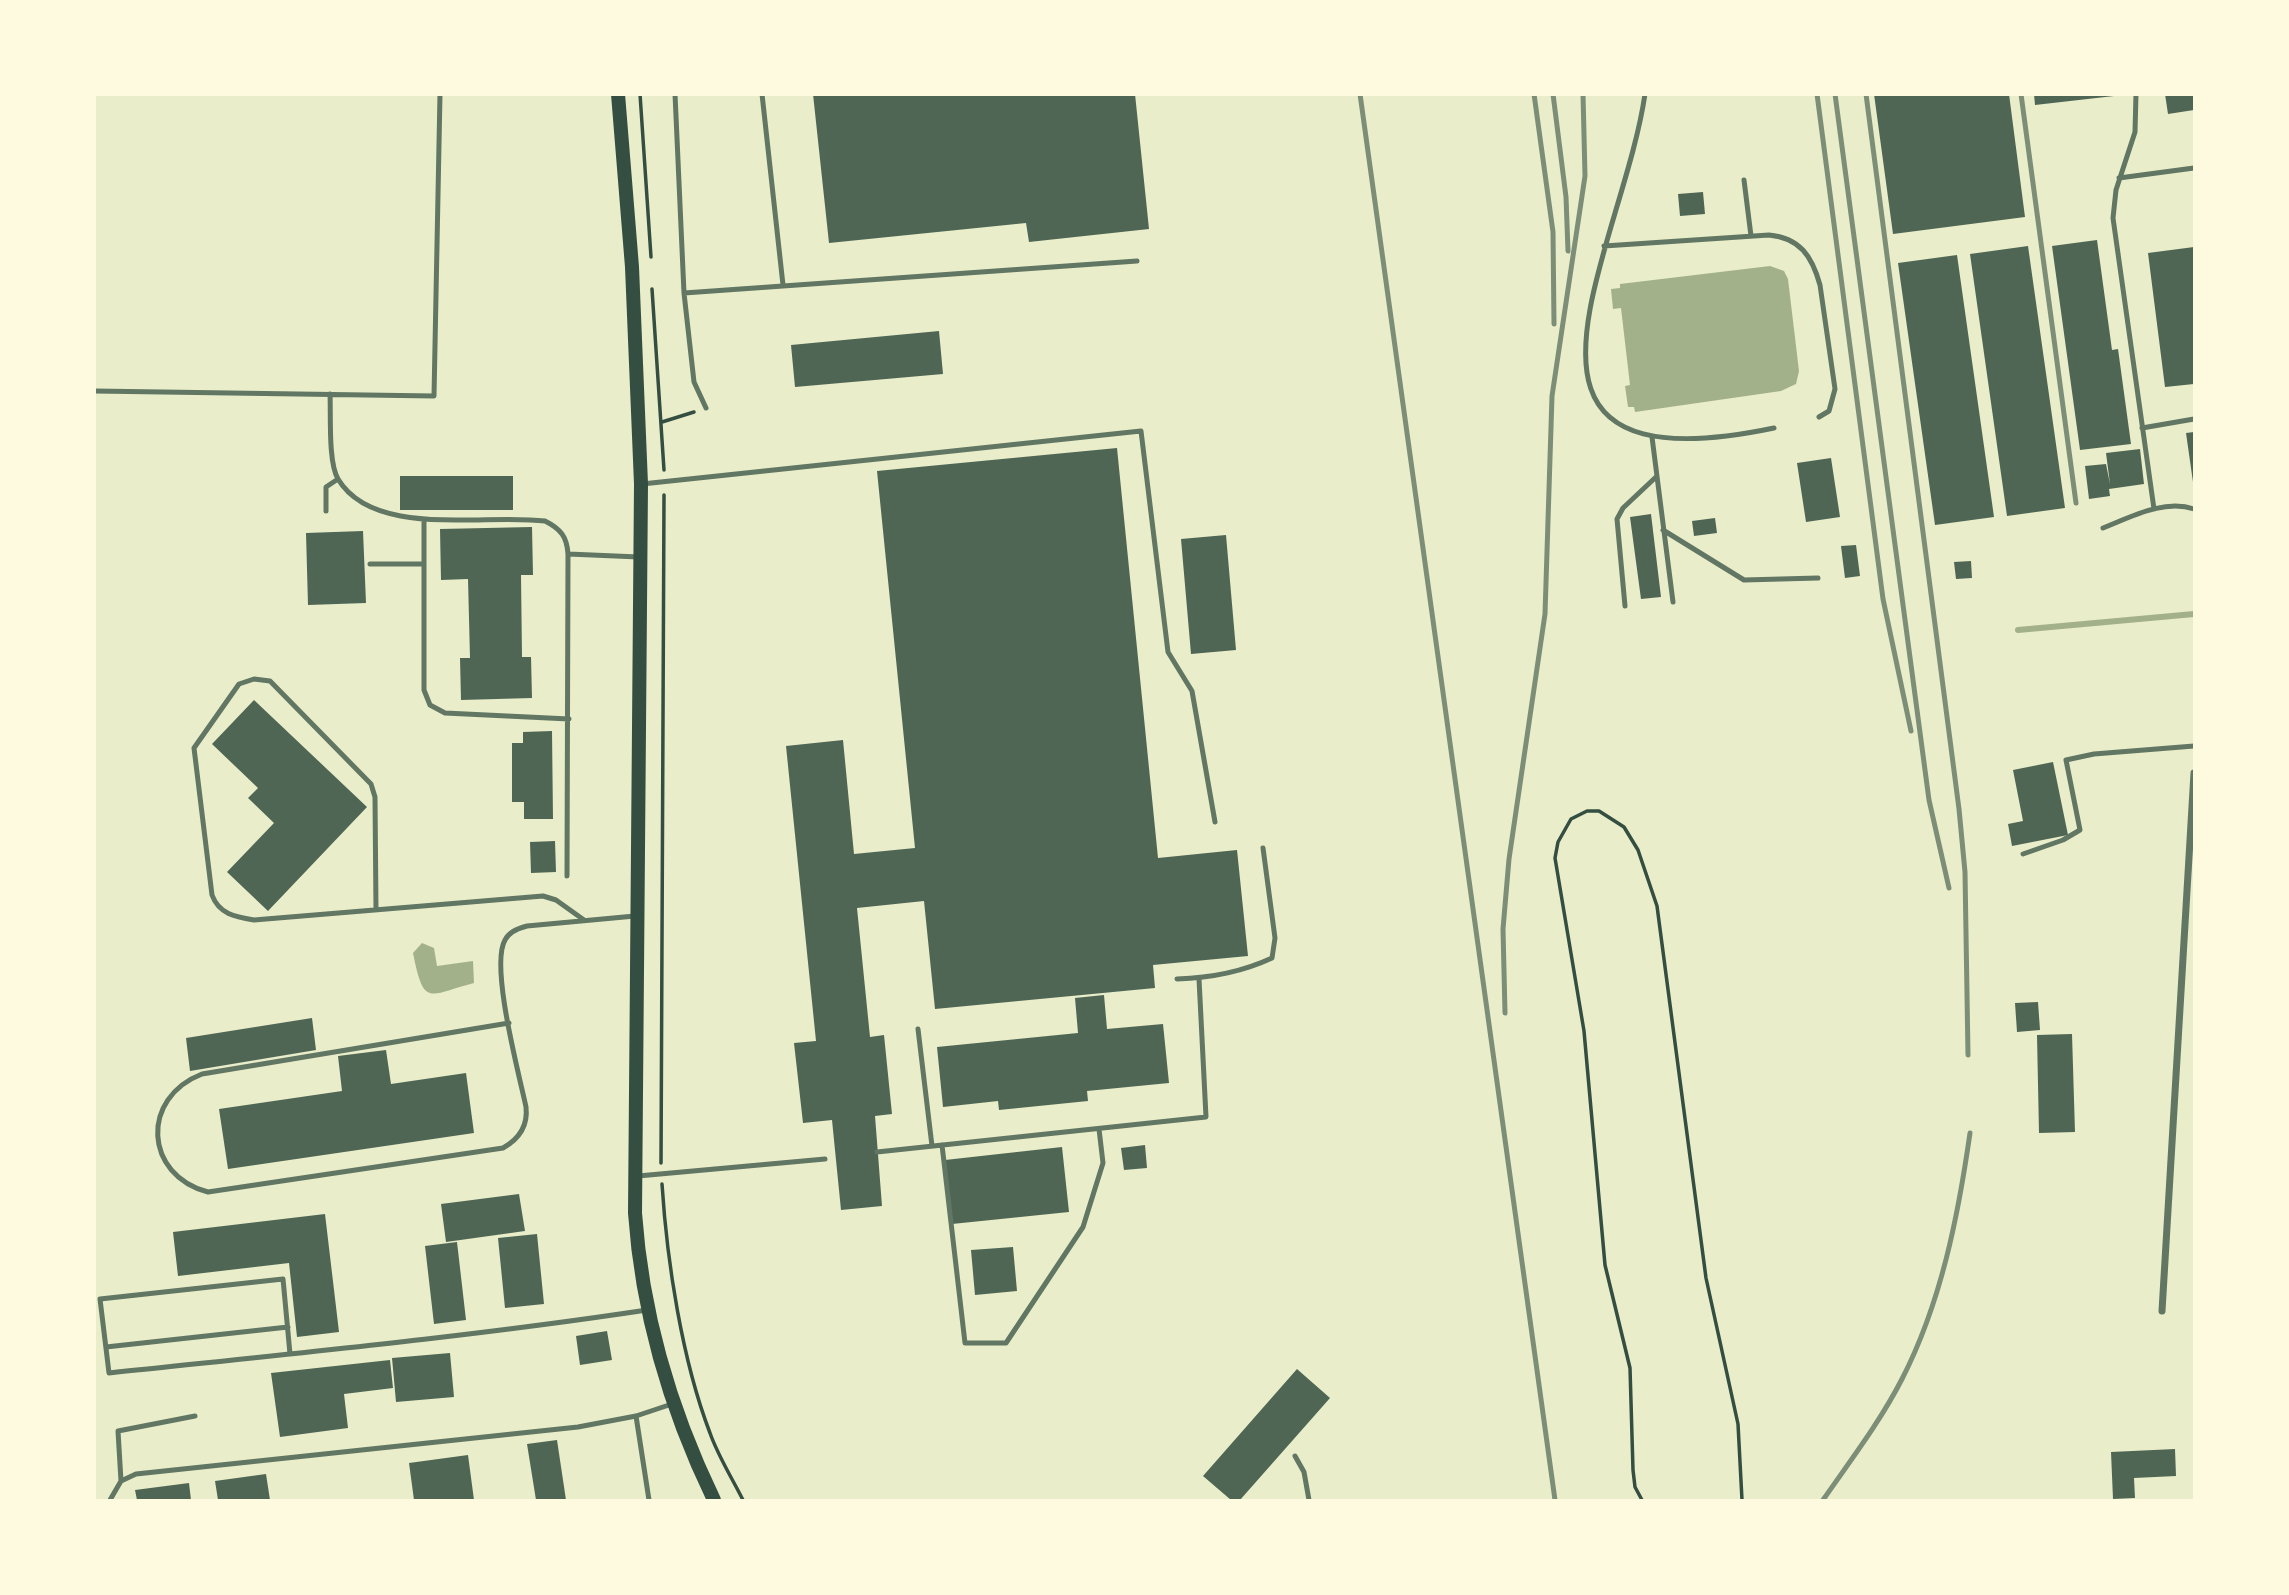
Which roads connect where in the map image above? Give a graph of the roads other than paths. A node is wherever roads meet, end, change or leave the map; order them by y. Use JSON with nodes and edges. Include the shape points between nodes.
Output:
{"nodes":[{"id":1,"x":440,"y":94,"type":"edge"},
{"id":2,"x":618,"y":94,"type":"edge"},
{"id":3,"x":675,"y":94,"type":"edge"},
{"id":4,"x":762,"y":94,"type":"edge"},
{"id":5,"x":1645,"y":94,"type":"edge"},
{"id":6,"x":2136,"y":94,"type":"edge"},
{"id":7,"x":2194,"y":168,"type":"edge"},
{"id":8,"x":2119,"y":178,"type":"junction"},
{"id":9,"x":1744,"y":180,"type":"dead end"},
{"id":10,"x":1751,"y":236,"type":"junction"},
{"id":11,"x":1604,"y":246,"type":"junction"},
{"id":12,"x":1137,"y":261,"type":"dead end"},
{"id":13,"x":783,"y":285,"type":"junction"},
{"id":14,"x":684,"y":293,"type":"junction"},
{"id":15,"x":94,"y":391,"type":"edge"},
{"id":16,"x":330,"y":394,"type":"junction"},
{"id":17,"x":706,"y":408,"type":"road end"},
{"id":18,"x":1819,"y":417,"type":"dead end"},
{"id":19,"x":2194,"y":419,"type":"edge"},
{"id":20,"x":1774,"y":428,"type":"dead end"},
{"id":21,"x":2142,"y":428,"type":"junction"},
{"id":22,"x":1652,"y":437,"type":"junction"},
{"id":23,"x":1656,"y":477,"type":"junction"},
{"id":24,"x":338,"y":479,"type":"junction"},
{"id":25,"x":641,"y":484,"type":"junction"},
{"id":26,"x":2154,"y":509,"type":"junction"},
{"id":27,"x":2194,"y":509,"type":"edge"},
{"id":28,"x":326,"y":511,"type":"dead end"},
{"id":29,"x":424,"y":519,"type":"junction"},
{"id":30,"x":2103,"y":528,"type":"dead end"},
{"id":31,"x":1663,"y":530,"type":"junction"},
{"id":32,"x":568,"y":554,"type":"junction"},
{"id":33,"x":641,"y":557,"type":"junction"},
{"id":34,"x":370,"y":564,"type":"dead end"},
{"id":35,"x":424,"y":564,"type":"junction"},
{"id":36,"x":1818,"y":578,"type":"dead end"},
{"id":37,"x":1673,"y":602,"type":"dead end"},
{"id":38,"x":1625,"y":606,"type":"dead end"},
{"id":39,"x":569,"y":719,"type":"junction"},
{"id":40,"x":2194,"y":747,"type":"edge"},
{"id":41,"x":2194,"y":773,"type":"edge"},
{"id":42,"x":1215,"y":822,"type":"dead end"},
{"id":43,"x":1263,"y":848,"type":"dead end"},
{"id":44,"x":2023,"y":853,"type":"dead end"},
{"id":45,"x":567,"y":876,"type":"dead end"},
{"id":46,"x":376,"y":910,"type":"junction"},
{"id":47,"x":638,"y":916,"type":"junction"},
{"id":48,"x":584,"y":920,"type":"junction"},
{"id":49,"x":1177,"y":979,"type":"dead end"},
{"id":50,"x":1199,"y":979,"type":"junction"},
{"id":51,"x":509,"y":1023,"type":"junction"},
{"id":52,"x":918,"y":1029,"type":"dead end"},
{"id":53,"x":1099,"y":1129,"type":"junction"},
{"id":54,"x":942,"y":1145,"type":"junction"},
{"id":55,"x":932,"y":1146,"type":"junction"},
{"id":56,"x":877,"y":1152,"type":"dead end"},
{"id":57,"x":825,"y":1159,"type":"dead end"},
{"id":58,"x":635,"y":1176,"type":"junction"},
{"id":59,"x":97,"y":1299,"type":"edge"},
{"id":60,"x":647,"y":1310,"type":"junction"},
{"id":61,"x":2162,"y":1311,"type":"dead end"},
{"id":62,"x":288,"y":1327,"type":"junction"},
{"id":63,"x":106,"y":1347,"type":"junction"},
{"id":64,"x":290,"y":1354,"type":"junction"},
{"id":65,"x":674,"y":1404,"type":"junction"},
{"id":66,"x":195,"y":1416,"type":"dead end"},
{"id":67,"x":636,"y":1416,"type":"junction"},
{"id":68,"x":1295,"y":1457,"type":"dead end"},
{"id":69,"x":121,"y":1481,"type":"junction"},
{"id":70,"x":110,"y":1500,"type":"edge"},
{"id":71,"x":649,"y":1500,"type":"edge"},
{"id":72,"x":714,"y":1500,"type":"edge"},
{"id":73,"x":1309,"y":1500,"type":"edge"}],
"edges":[{"from":1,"to":16,"type":"lane","via":[[433,396]]},
{"from":2,"to":25,"type":"main road","via":[[632,267]]},
{"from":3,"to":14,"type":"lane"},
{"from":4,"to":13,"type":"lane"},
{"from":5,"to":11,"type":"lane"},
{"from":6,"to":8,"type":"lane","via":[[2135,132]]},
{"from":7,"to":8,"type":"lane"},
{"from":8,"to":21,"type":"lane","via":[[2113,203],[2114,229]]},
{"from":9,"to":10,"type":"lane"},
{"from":10,"to":11,"type":"lane"},
{"from":10,"to":18,"type":"lane","via":[[1783,236],[1794,241],[1816,269],[1835,389],[1829,411]]},
{"from":11,"to":22,"type":"lane","via":[[1586,331],[1590,383],[1609,419]]},
{"from":12,"to":13,"type":"lane"},
{"from":13,"to":14,"type":"lane"},
{"from":14,"to":17,"type":"lane","via":[[694,382]]},
{"from":15,"to":16,"type":"lane"},
{"from":16,"to":24,"type":"lane"},
{"from":19,"to":21,"type":"lane"},
{"from":20,"to":22,"type":"lane","via":[[1719,439]]},
{"from":21,"to":26,"type":"lane"},
{"from":22,"to":23,"type":"lane"},
{"from":23,"to":31,"type":"lane"},
{"from":23,"to":38,"type":"lane","via":[[1617,519]]},
{"from":24,"to":28,"type":"lane","via":[[326,487]]},
{"from":24,"to":29,"type":"lane","via":[[385,513]]},
{"from":25,"to":33,"type":"main road"},
{"from":25,"to":42,"type":"lane","via":[[1141,431],[1168,652],[1192,691]]},
{"from":26,"to":27,"type":"lane","via":[[2182,505]]},
{"from":26,"to":30,"type":"lane"},
{"from":29,"to":32,"type":"lane","via":[[545,522],[562,533]]},
{"from":29,"to":35,"type":"lane"},
{"from":31,"to":36,"type":"lane","via":[[1744,580]]},
{"from":31,"to":37,"type":"lane"},
{"from":32,"to":33,"type":"lane"},
{"from":32,"to":39,"type":"lane"},
{"from":33,"to":47,"type":"main road"},
{"from":34,"to":35,"type":"lane"},
{"from":35,"to":39,"type":"lane","via":[[424,690],[430,705],[445,713]]},
{"from":39,"to":45,"type":"lane"},
{"from":40,"to":44,"type":"lane","via":[[2066,760],[2080,830]]},
{"from":41,"to":61,"type":"street"},
{"from":43,"to":50,"type":"lane","via":[[1275,938],[1272,958],[1248,969]]},
{"from":46,"to":46,"type":"lane","via":[[371,784],[270,681],[239,684],[194,748],[216,906],[236,918],[254,920]]},
{"from":46,"to":48,"type":"lane","via":[[543,896]]},
{"from":47,"to":48,"type":"lane"},
{"from":47,"to":58,"type":"main road"},
{"from":48,"to":51,"type":"lane","via":[[522,927],[504,941],[499,970]]},
{"from":49,"to":50,"type":"lane"},
{"from":50,"to":53,"type":"lane","via":[[1206,1117]]},
{"from":51,"to":51,"type":"lane","via":[[527,1119],[516,1138],[503,1148],[208,1192],[176,1173],[159,1149],[162,1108],[181,1085],[202,1074]]},
{"from":52,"to":55,"type":"lane"},
{"from":53,"to":54,"type":"lane"},
{"from":53,"to":54,"type":"lane","via":[[1103,1163],[1083,1227],[1006,1343],[965,1343]]},
{"from":54,"to":55,"type":"lane"},
{"from":55,"to":56,"type":"lane"},
{"from":57,"to":58,"type":"lane"},
{"from":58,"to":60,"type":"main road"},
{"from":59,"to":62,"type":"lane","via":[[283,1279]]},
{"from":59,"to":63,"type":"lane"},
{"from":60,"to":64,"type":"lane"},
{"from":60,"to":65,"type":"main road"},
{"from":62,"to":63,"type":"lane"},
{"from":62,"to":64,"type":"lane"},
{"from":63,"to":64,"type":"lane","via":[[108,1373]]},
{"from":65,"to":67,"type":"lane"},
{"from":65,"to":72,"type":"main road"},
{"from":66,"to":69,"type":"lane","via":[[118,1431]]},
{"from":67,"to":69,"type":"lane","via":[[578,1427],[136,1474]]},
{"from":67,"to":71,"type":"lane"},
{"from":68,"to":73,"type":"lane","via":[[1304,1472]]},
{"from":69,"to":70,"type":"lane"}]}
